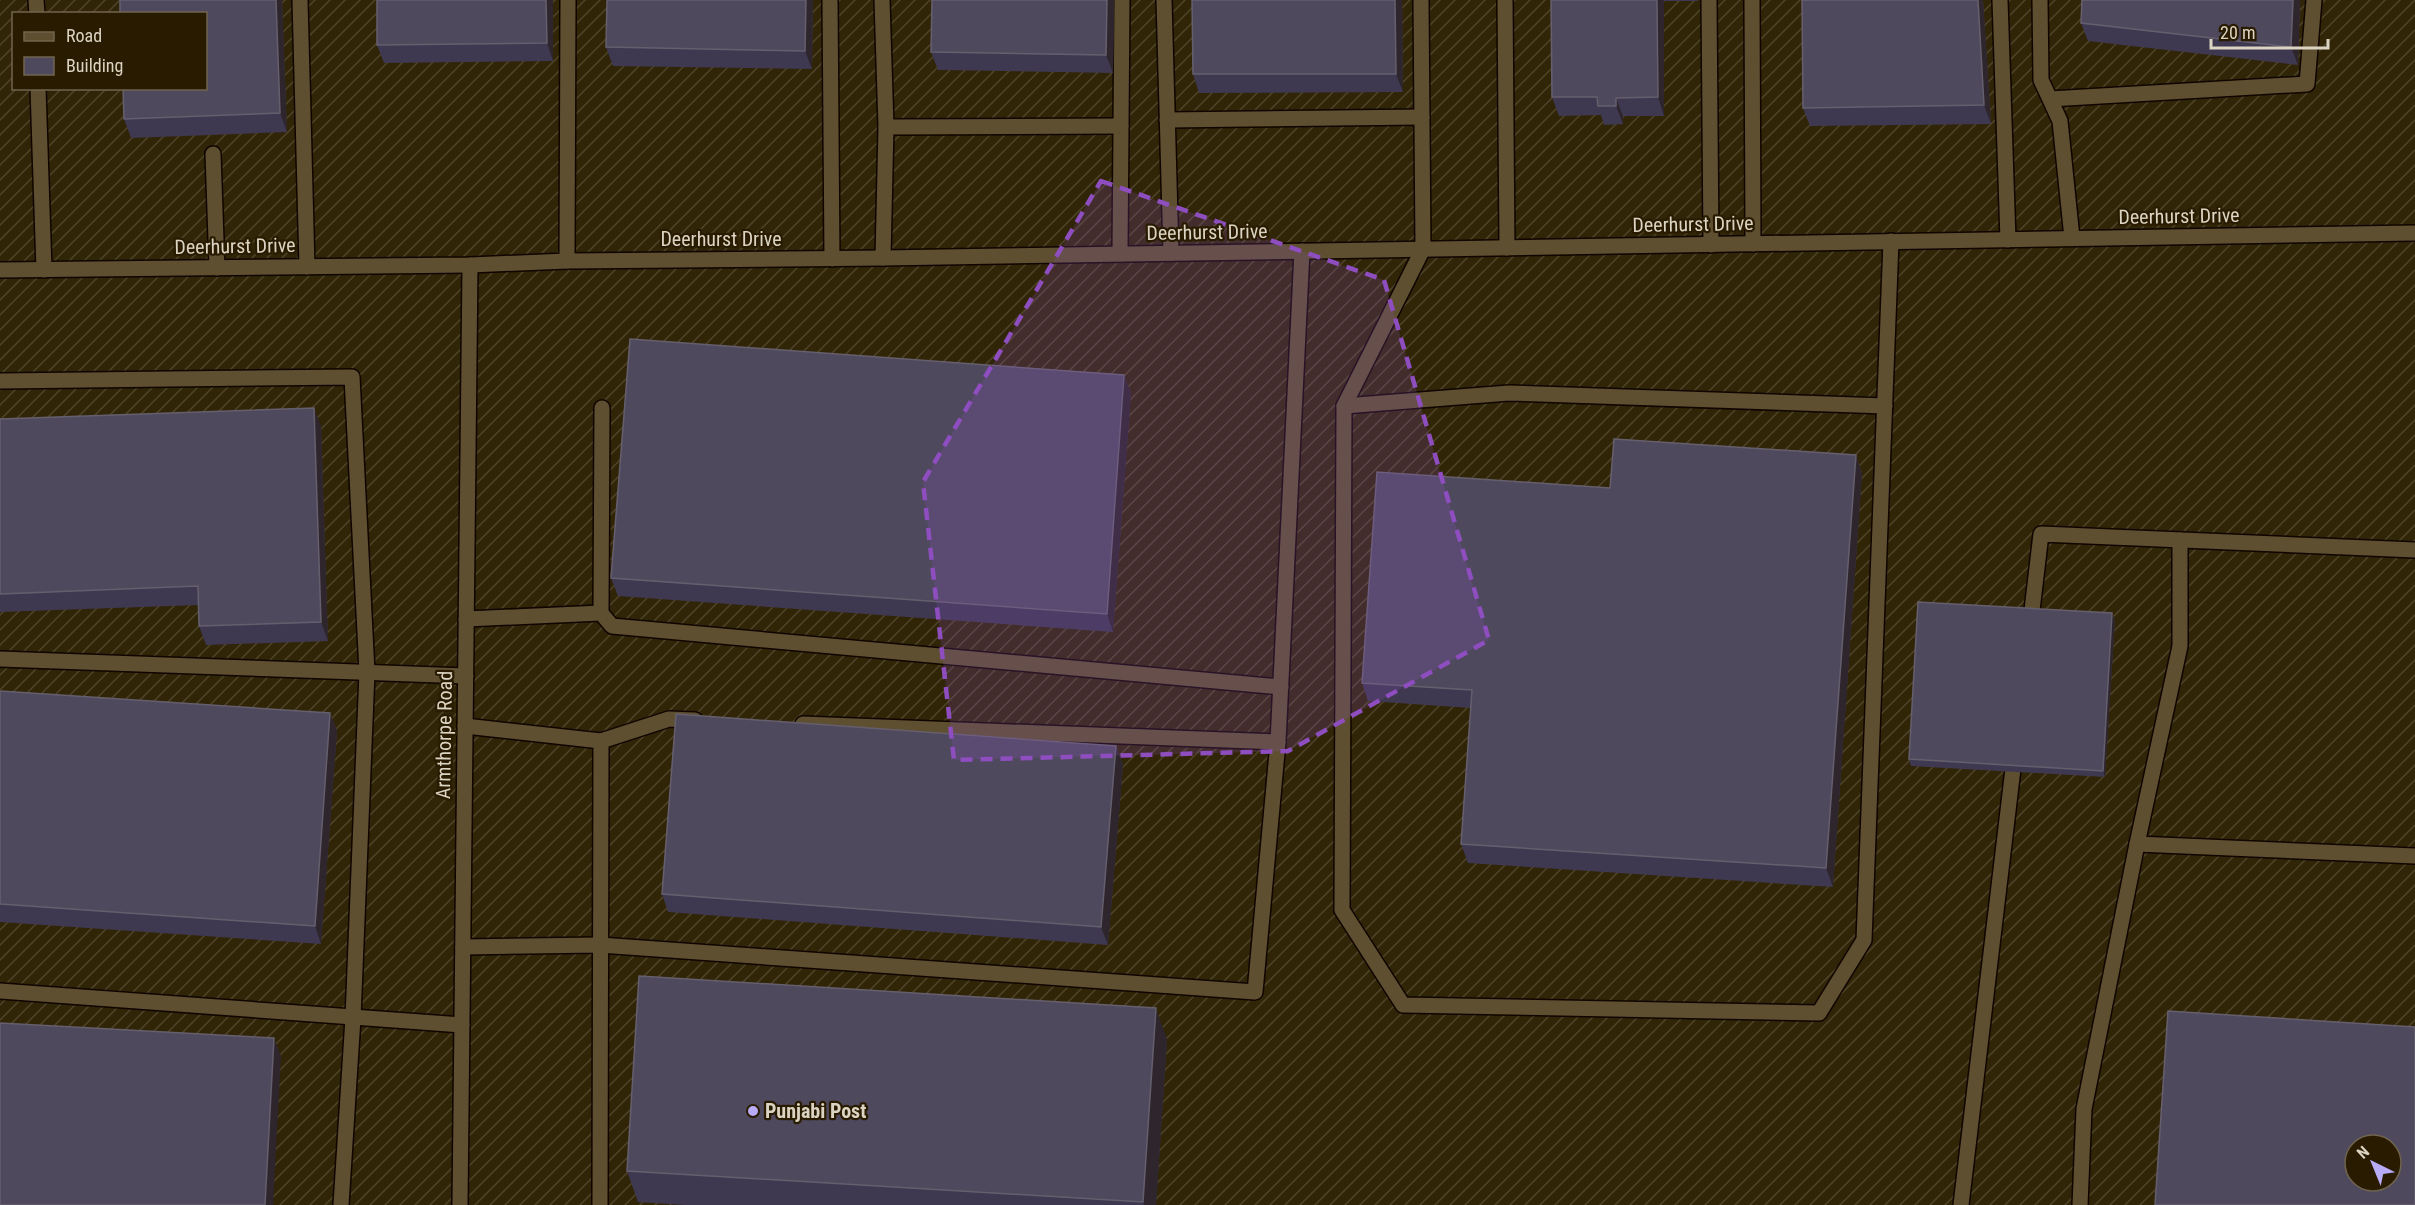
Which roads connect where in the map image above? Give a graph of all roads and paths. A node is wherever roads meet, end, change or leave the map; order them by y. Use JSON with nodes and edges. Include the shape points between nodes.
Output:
{"nodes":[{"id":1,"x":300,"y":0,"type":"edge"},
{"id":2,"x":568,"y":0,"type":"edge"},
{"id":3,"x":830,"y":0,"type":"edge"},
{"id":4,"x":882,"y":0,"type":"edge"},
{"id":5,"x":1122,"y":0,"type":"edge"},
{"id":6,"x":1164,"y":0,"type":"edge"},
{"id":7,"x":1421,"y":0,"type":"edge"},
{"id":8,"x":1505,"y":0,"type":"edge"},
{"id":9,"x":1709,"y":0,"type":"edge"},
{"id":10,"x":1752,"y":0,"type":"edge"},
{"id":11,"x":2000,"y":0,"type":"edge"},
{"id":12,"x":2040,"y":0,"type":"edge"},
{"id":13,"x":2314,"y":0,"type":"edge"},
{"id":14,"x":38,"y":90,"type":"edge"},
{"id":15,"x":2050,"y":99,"type":"junction"},
{"id":16,"x":1422,"y":117,"type":"junction"},
{"id":17,"x":1167,"y":120,"type":"junction"},
{"id":18,"x":1121,"y":126,"type":"junction"},
{"id":19,"x":885,"y":127,"type":"junction"},
{"id":20,"x":213,"y":154,"type":"dead end"},
{"id":21,"x":2415,"y":233,"type":"edge"},
{"id":22,"x":2072,"y":238,"type":"junction"},
{"id":23,"x":2008,"y":240,"type":"junction"},
{"id":24,"x":1891,"y":241,"type":"junction"},
{"id":25,"x":1711,"y":244,"type":"junction"},
{"id":26,"x":1753,"y":244,"type":"junction"},
{"id":27,"x":1507,"y":248,"type":"junction"},
{"id":28,"x":1423,"y":249,"type":"junction"},
{"id":29,"x":1302,"y":251,"type":"junction"},
{"id":30,"x":1171,"y":253,"type":"junction"},
{"id":31,"x":1120,"y":254,"type":"junction"},
{"id":32,"x":883,"y":258,"type":"junction"},
{"id":33,"x":832,"y":259,"type":"junction"},
{"id":34,"x":567,"y":261,"type":"junction"},
{"id":35,"x":470,"y":265,"type":"junction"},
{"id":36,"x":307,"y":267,"type":"junction"},
{"id":37,"x":217,"y":268,"type":"junction"},
{"id":38,"x":0,"y":270,"type":"edge"},
{"id":39,"x":44,"y":270,"type":"junction"},
{"id":40,"x":0,"y":381,"type":"edge"},
{"id":41,"x":1344,"y":406,"type":"junction"},
{"id":42,"x":1885,"y":406,"type":"junction"},
{"id":43,"x":602,"y":408,"type":"dead end"},
{"id":44,"x":2180,"y":540,"type":"junction"},
{"id":45,"x":2415,"y":550,"type":"edge"},
{"id":46,"x":602,"y":613,"type":"junction"},
{"id":47,"x":466,"y":619,"type":"junction"},
{"id":48,"x":2028,"y":640,"type":"edge"},
{"id":49,"x":0,"y":659,"type":"edge"},
{"id":50,"x":367,"y":672,"type":"junction"},
{"id":51,"x":466,"y":676,"type":"junction"},
{"id":52,"x":1281,"y":687,"type":"junction"},
{"id":53,"x":705,"y":720,"type":"edge"},
{"id":54,"x":788,"y":723,"type":"edge"},
{"id":55,"x":465,"y":726,"type":"junction"},
{"id":56,"x":2017,"y":734,"type":"edge"},
{"id":57,"x":601,"y":741,"type":"junction"},
{"id":58,"x":1278,"y":742,"type":"junction"},
{"id":59,"x":2137,"y":844,"type":"junction"},
{"id":60,"x":2415,"y":856,"type":"edge"},
{"id":61,"x":600,"y":945,"type":"junction"},
{"id":62,"x":463,"y":947,"type":"junction"},
{"id":63,"x":0,"y":991,"type":"edge"},
{"id":64,"x":353,"y":1018,"type":"junction"},
{"id":65,"x":462,"y":1025,"type":"junction"},
{"id":66,"x":341,"y":1205,"type":"edge"},
{"id":67,"x":460,"y":1205,"type":"edge"},
{"id":68,"x":600,"y":1205,"type":"edge"},
{"id":69,"x":1961,"y":1205,"type":"edge"},
{"id":70,"x":2080,"y":1205,"type":"edge"}],
"edges":[{"from":1,"to":36,"type":"street"},
{"from":2,"to":34,"type":"street"},
{"from":3,"to":33,"type":"street"},
{"from":4,"to":19,"type":"street"},
{"from":5,"to":18,"type":"street"},
{"from":6,"to":17,"type":"street"},
{"from":7,"to":16,"type":"street"},
{"from":8,"to":27,"type":"street"},
{"from":9,"to":25,"type":"street"},
{"from":10,"to":26,"type":"street"},
{"from":11,"to":23,"type":"street"},
{"from":12,"to":15,"type":"street","via":[[2041,80]]},
{"from":13,"to":15,"type":"street","via":[[2307,84]]},
{"from":14,"to":39,"type":"street"},
{"from":15,"to":22,"type":"street","via":[[2060,121]]},
{"from":16,"to":17,"type":"street"},
{"from":16,"to":28,"type":"street"},
{"from":17,"to":30,"type":"street"},
{"from":18,"to":19,"type":"street"},
{"from":18,"to":31,"type":"street"},
{"from":19,"to":32,"type":"street"},
{"from":20,"to":37,"type":"street"},
{"from":21,"to":22,"type":"street","name":"Deerhurst Drive"},
{"from":22,"to":23,"type":"street","name":"Deerhurst Drive"},
{"from":23,"to":24,"type":"street","name":"Deerhurst Drive"},
{"from":24,"to":26,"type":"street","name":"Deerhurst Drive"},
{"from":24,"to":42,"type":"street"},
{"from":25,"to":26,"type":"street","name":"Deerhurst Drive"},
{"from":25,"to":27,"type":"street","name":"Deerhurst Drive"},
{"from":27,"to":28,"type":"street","name":"Deerhurst Drive"},
{"from":28,"to":29,"type":"street","name":"Deerhurst Drive"},
{"from":28,"to":41,"type":"street"},
{"from":29,"to":30,"type":"street","name":"Deerhurst Drive"},
{"from":29,"to":52,"type":"street"},
{"from":30,"to":31,"type":"street","name":"Deerhurst Drive"},
{"from":31,"to":32,"type":"street","name":"Deerhurst Drive"},
{"from":32,"to":33,"type":"street","name":"Deerhurst Drive"},
{"from":33,"to":34,"type":"street","name":"Deerhurst Drive"},
{"from":34,"to":35,"type":"street","name":"Deerhurst Drive"},
{"from":35,"to":36,"type":"street","name":"Deerhurst Drive"},
{"from":35,"to":47,"type":"street","name":"Armthorpe Road"},
{"from":36,"to":37,"type":"street","name":"Deerhurst Drive"},
{"from":37,"to":39,"type":"street","name":"Deerhurst Drive"},
{"from":38,"to":39,"type":"street","name":"Deerhurst Drive"},
{"from":40,"to":50,"type":"street","via":[[351,377]]},
{"from":41,"to":42,"type":"street","via":[[1509,393]]},
{"from":41,"to":42,"type":"street","via":[[1342,910],[1403,1005],[1819,1013],[1864,940]]},
{"from":43,"to":46,"type":"street"},
{"from":44,"to":45,"type":"street"},
{"from":44,"to":48,"type":"street","via":[[2041,534]]},
{"from":44,"to":59,"type":"street","via":[[2180,646]]},
{"from":46,"to":47,"type":"street"},
{"from":46,"to":52,"type":"street","via":[[612,626]]},
{"from":47,"to":51,"type":"street","name":"Armthorpe Road"},
{"from":49,"to":50,"type":"street"},
{"from":50,"to":51,"type":"street"},
{"from":50,"to":64,"type":"street"},
{"from":51,"to":55,"type":"street","name":"Armthorpe Road"},
{"from":52,"to":58,"type":"street"},
{"from":53,"to":57,"type":"street","via":[[669,719]]},
{"from":54,"to":58,"type":"street"},
{"from":55,"to":57,"type":"street"},
{"from":55,"to":62,"type":"street","name":"Armthorpe Road"},
{"from":56,"to":69,"type":"street"},
{"from":57,"to":61,"type":"street"},
{"from":58,"to":61,"type":"street","via":[[1255,992]]},
{"from":59,"to":60,"type":"street"},
{"from":59,"to":70,"type":"street","via":[[2084,1110]]},
{"from":61,"to":62,"type":"street"},
{"from":61,"to":68,"type":"street"},
{"from":62,"to":65,"type":"street","name":"Armthorpe Road"},
{"from":63,"to":64,"type":"street"},
{"from":64,"to":65,"type":"street"},
{"from":64,"to":66,"type":"street"},
{"from":65,"to":67,"type":"street","name":"Armthorpe Road"}]}
